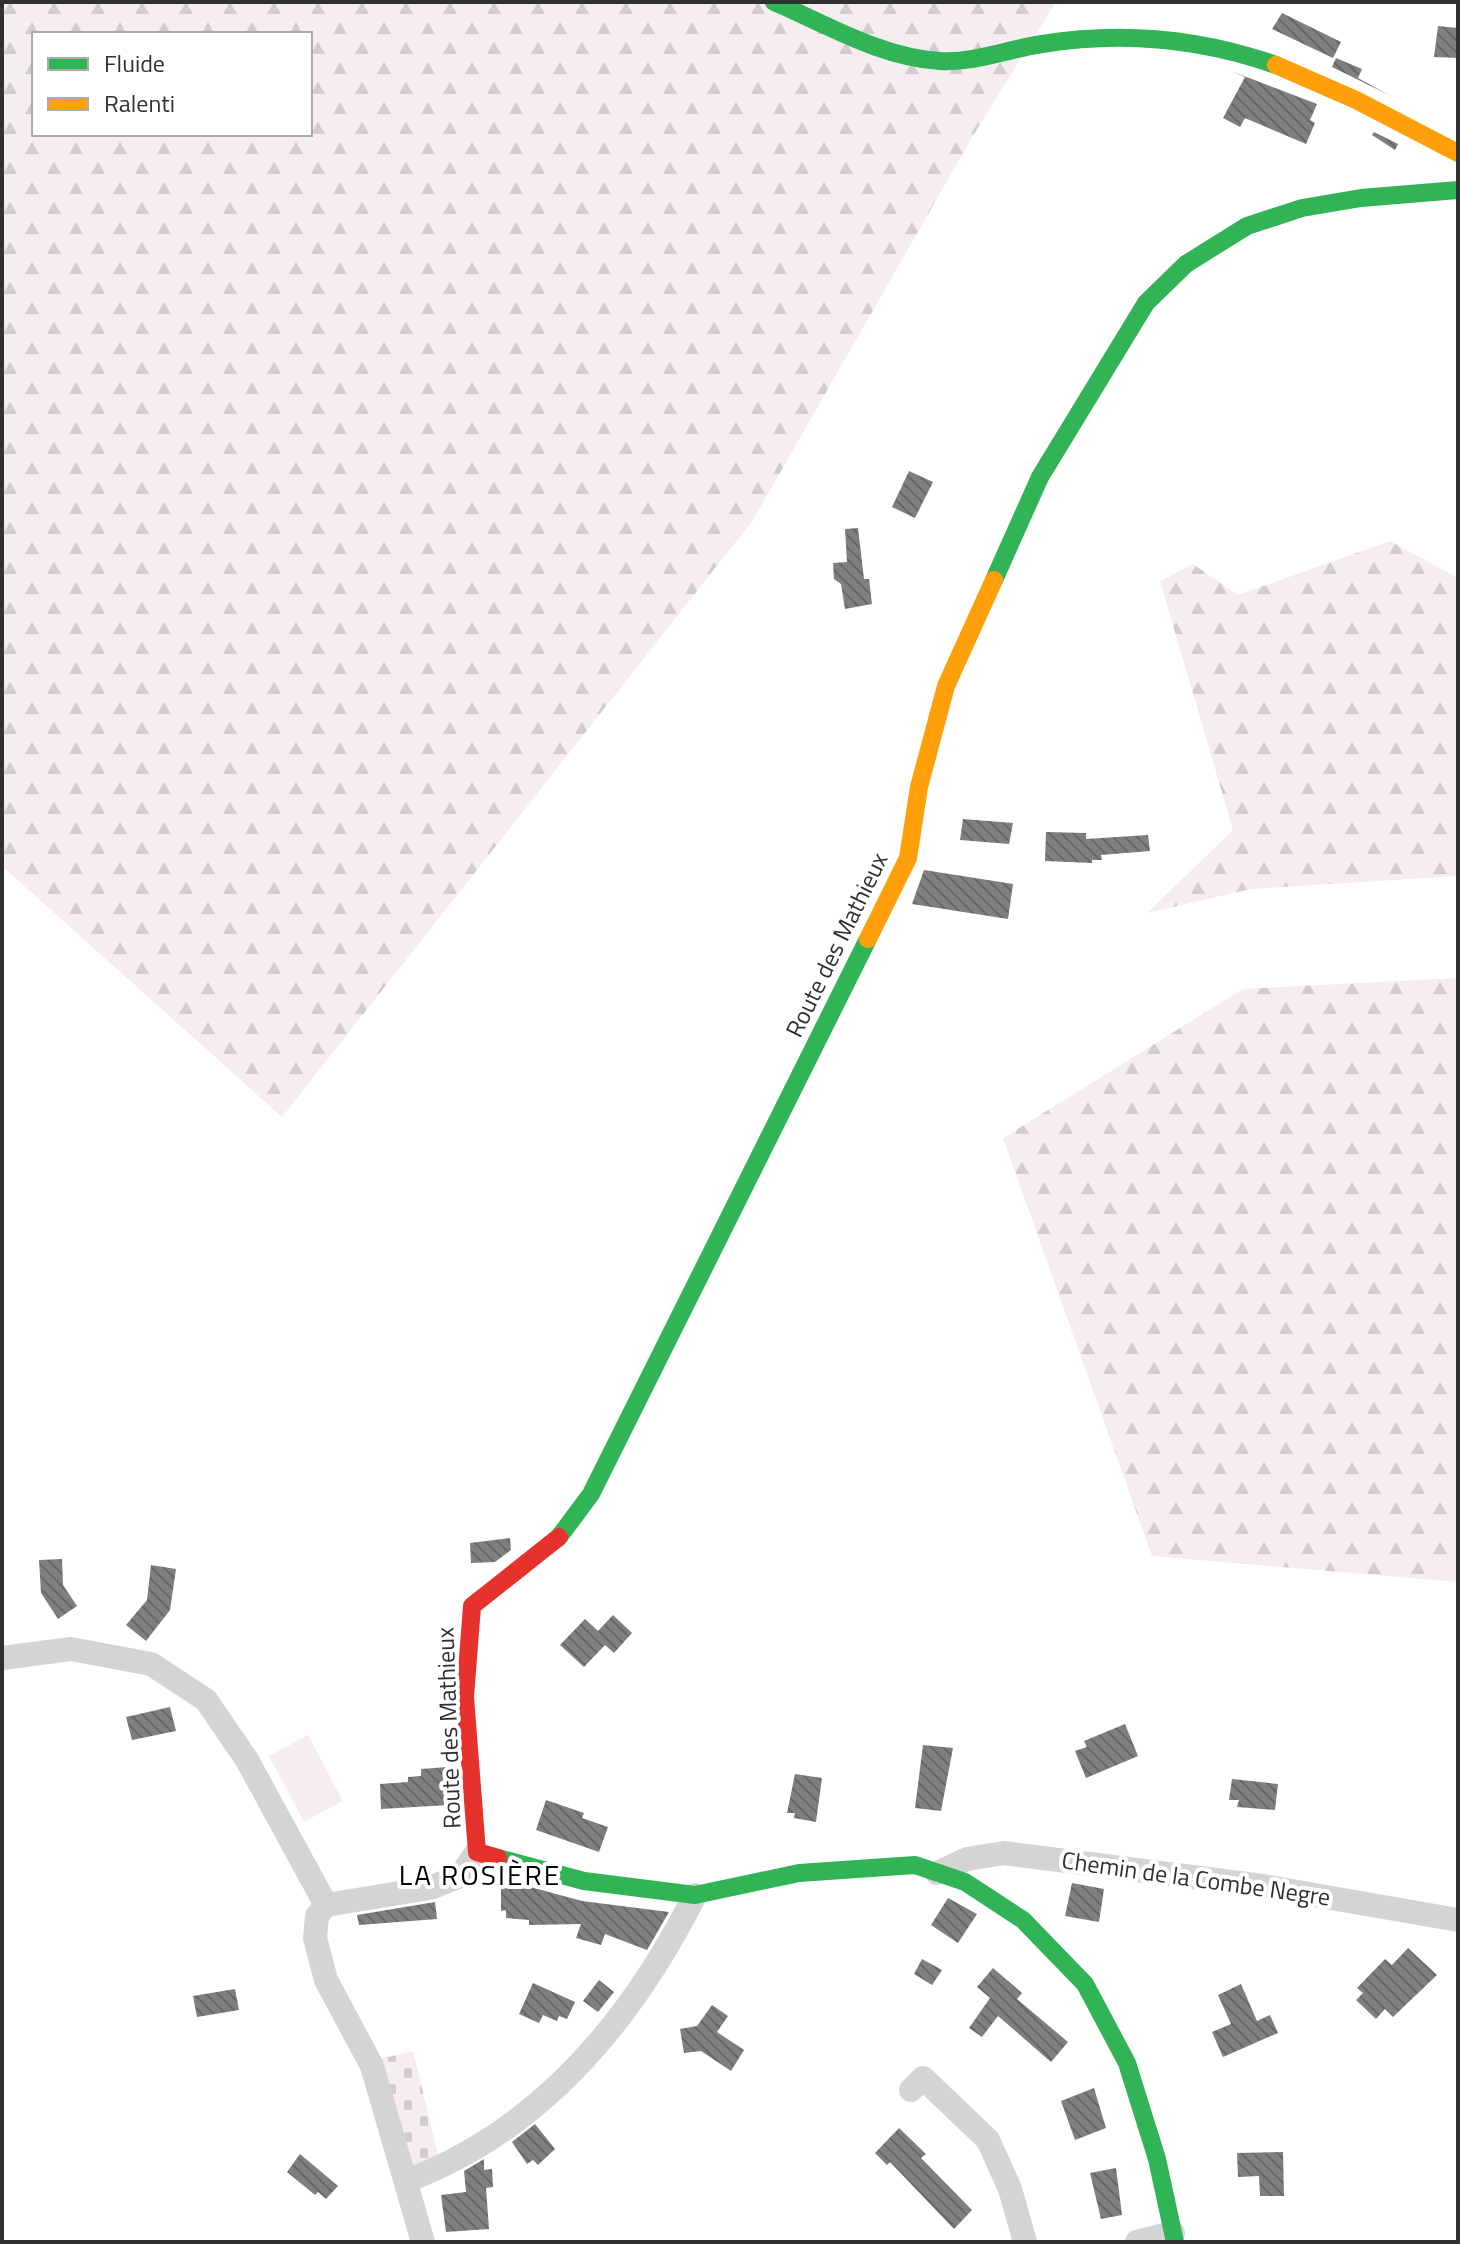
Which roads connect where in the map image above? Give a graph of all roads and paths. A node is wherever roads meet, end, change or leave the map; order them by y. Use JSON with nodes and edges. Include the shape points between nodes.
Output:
{"nodes":[{"id":1,"x":774,"y":2,"type":"edge"},
{"id":2,"x":1458,"y":153,"type":"edge"},
{"id":3,"x":1458,"y":190,"type":"edge"},
{"id":4,"x":2,"y":1658,"type":"edge"},
{"id":5,"x":477,"y":1852,"type":"junction"},
{"id":6,"x":937,"y":1873,"type":"junction"},
{"id":7,"x":695,"y":1895,"type":"junction"},
{"id":8,"x":326,"y":1905,"type":"junction"},
{"id":9,"x":1458,"y":1920,"type":"edge"},
{"id":10,"x":911,"y":2090,"type":"dead end"},
{"id":11,"x":406,"y":2181,"type":"junction"},
{"id":12,"x":1174,"y":2238,"type":"edge"},
{"id":13,"x":423,"y":2242,"type":"edge"},
{"id":14,"x":1025,"y":2242,"type":"edge"},
{"id":15,"x":1137,"y":2242,"type":"edge"}],
"edges":[{"from":1,"to":2,"type":"street","via":[[913,58],[938,62],[1094,39],[1174,39],[1225,47],[1274,64]]},
{"from":3,"to":5,"type":"street","name":"Route des Mathieux","via":[[1302,208],[1247,226],[1186,264],[1146,303],[1040,477],[946,686],[919,787],[908,858],[654,1369],[571,1524],[472,1606],[466,1637]]},
{"from":4,"to":8,"type":"street","via":[[71,1649],[151,1664],[206,1700],[247,1760]]},
{"from":5,"to":7,"type":"street","via":[[584,1881]]},
{"from":5,"to":8,"type":"street","via":[[460,1876],[430,1888]]},
{"from":6,"to":7,"type":"street","via":[[915,1865],[799,1873]]},
{"from":6,"to":9,"type":"street","name":"Chemin de la Combe Negre","via":[[967,1859],[1004,1853],[1263,1886]]},
{"from":6,"to":12,"type":"street","via":[[965,1882],[1023,1920],[1085,1984],[1127,2063],[1157,2159]]},
{"from":7,"to":11,"type":"street","via":[[613,2030],[554,2091],[492,2138]]},
{"from":8,"to":11,"type":"street","via":[[317,1916],[315,1938],[326,1980],[372,2066]]},
{"from":10,"to":14,"type":"street","via":[[923,2078],[988,2140]]},
{"from":11,"to":13,"type":"street"},
{"from":12,"to":15,"type":"street"}]}
